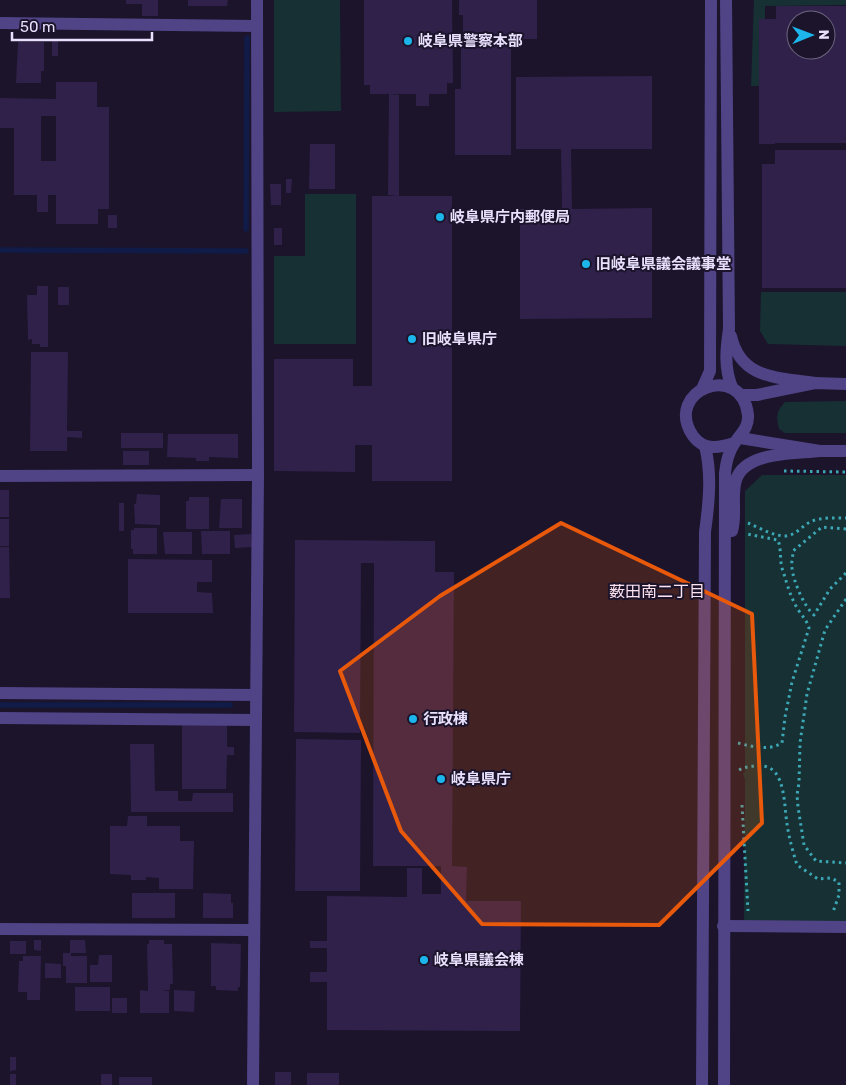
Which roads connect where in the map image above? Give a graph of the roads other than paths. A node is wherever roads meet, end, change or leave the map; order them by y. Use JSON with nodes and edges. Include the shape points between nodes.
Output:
{"nodes":[{"id":1,"x":258,"y":0,"type":"edge"},
{"id":2,"x":711,"y":0,"type":"edge"},
{"id":3,"x":726,"y":0,"type":"edge"},
{"id":4,"x":0,"y":23,"type":"edge"},
{"id":5,"x":257,"y":26,"type":"junction"},
{"id":6,"x":729,"y":329,"type":"junction"},
{"id":7,"x":816,"y":383,"type":"junction"},
{"id":8,"x":846,"y":384,"type":"edge"},
{"id":9,"x":702,"y":389,"type":"junction"},
{"id":10,"x":736,"y":391,"type":"junction"},
{"id":11,"x":737,"y":441,"type":"junction"},
{"id":12,"x":705,"y":446,"type":"junction"},
{"id":13,"x":820,"y":451,"type":"junction"},
{"id":14,"x":846,"y":451,"type":"edge"},
{"id":15,"x":258,"y":475,"type":"junction"},
{"id":16,"x":0,"y":476,"type":"edge"},
{"id":17,"x":725,"y":554,"type":"junction"},
{"id":18,"x":0,"y":693,"type":"edge"},
{"id":19,"x":256,"y":695,"type":"junction"},
{"id":20,"x":0,"y":718,"type":"edge"},
{"id":21,"x":256,"y":720,"type":"junction"},
{"id":22,"x":723,"y":926,"type":"junction"},
{"id":23,"x":846,"y":927,"type":"edge"},
{"id":24,"x":0,"y":929,"type":"edge"},
{"id":25,"x":254,"y":930,"type":"junction"},
{"id":26,"x":253,"y":1085,"type":"edge"},
{"id":27,"x":702,"y":1085,"type":"edge"},
{"id":28,"x":724,"y":1085,"type":"edge"}],
"edges":[{"from":1,"to":5,"type":"street"},
{"from":2,"to":9,"type":"street","via":[[710,371]]},
{"from":3,"to":6,"type":"street"},
{"from":4,"to":5,"type":"street"},
{"from":5,"to":15,"type":"street"},
{"from":6,"to":7,"type":"street","via":[[734,350],[741,361],[756,372]]},
{"from":6,"to":10,"type":"street","via":[[726,373]]},
{"from":7,"to":8,"type":"street"},
{"from":7,"to":10,"type":"street","via":[[757,395]]},
{"from":9,"to":10,"type":"street","via":[[721,385]]},
{"from":9,"to":12,"type":"street","via":[[686,406],[686,421],[697,441]]},
{"from":10,"to":11,"type":"street","via":[[748,416],[746,428]]},
{"from":11,"to":12,"type":"street","via":[[720,448]]},
{"from":11,"to":13,"type":"street"},
{"from":11,"to":17,"type":"street","via":[[726,460]]},
{"from":12,"to":27,"type":"street","via":[[709,461],[709,501],[705,532]]},
{"from":13,"to":14,"type":"street"},
{"from":13,"to":17,"type":"street","via":[[760,457],[741,472],[736,480],[733,527]]},
{"from":15,"to":16,"type":"street"},
{"from":15,"to":19,"type":"street"},
{"from":17,"to":22,"type":"street"},
{"from":18,"to":19,"type":"street"},
{"from":19,"to":21,"type":"street"},
{"from":20,"to":21,"type":"street"},
{"from":21,"to":25,"type":"street"},
{"from":22,"to":23,"type":"street"},
{"from":22,"to":28,"type":"street"},
{"from":24,"to":25,"type":"street"},
{"from":25,"to":26,"type":"street"}]}
